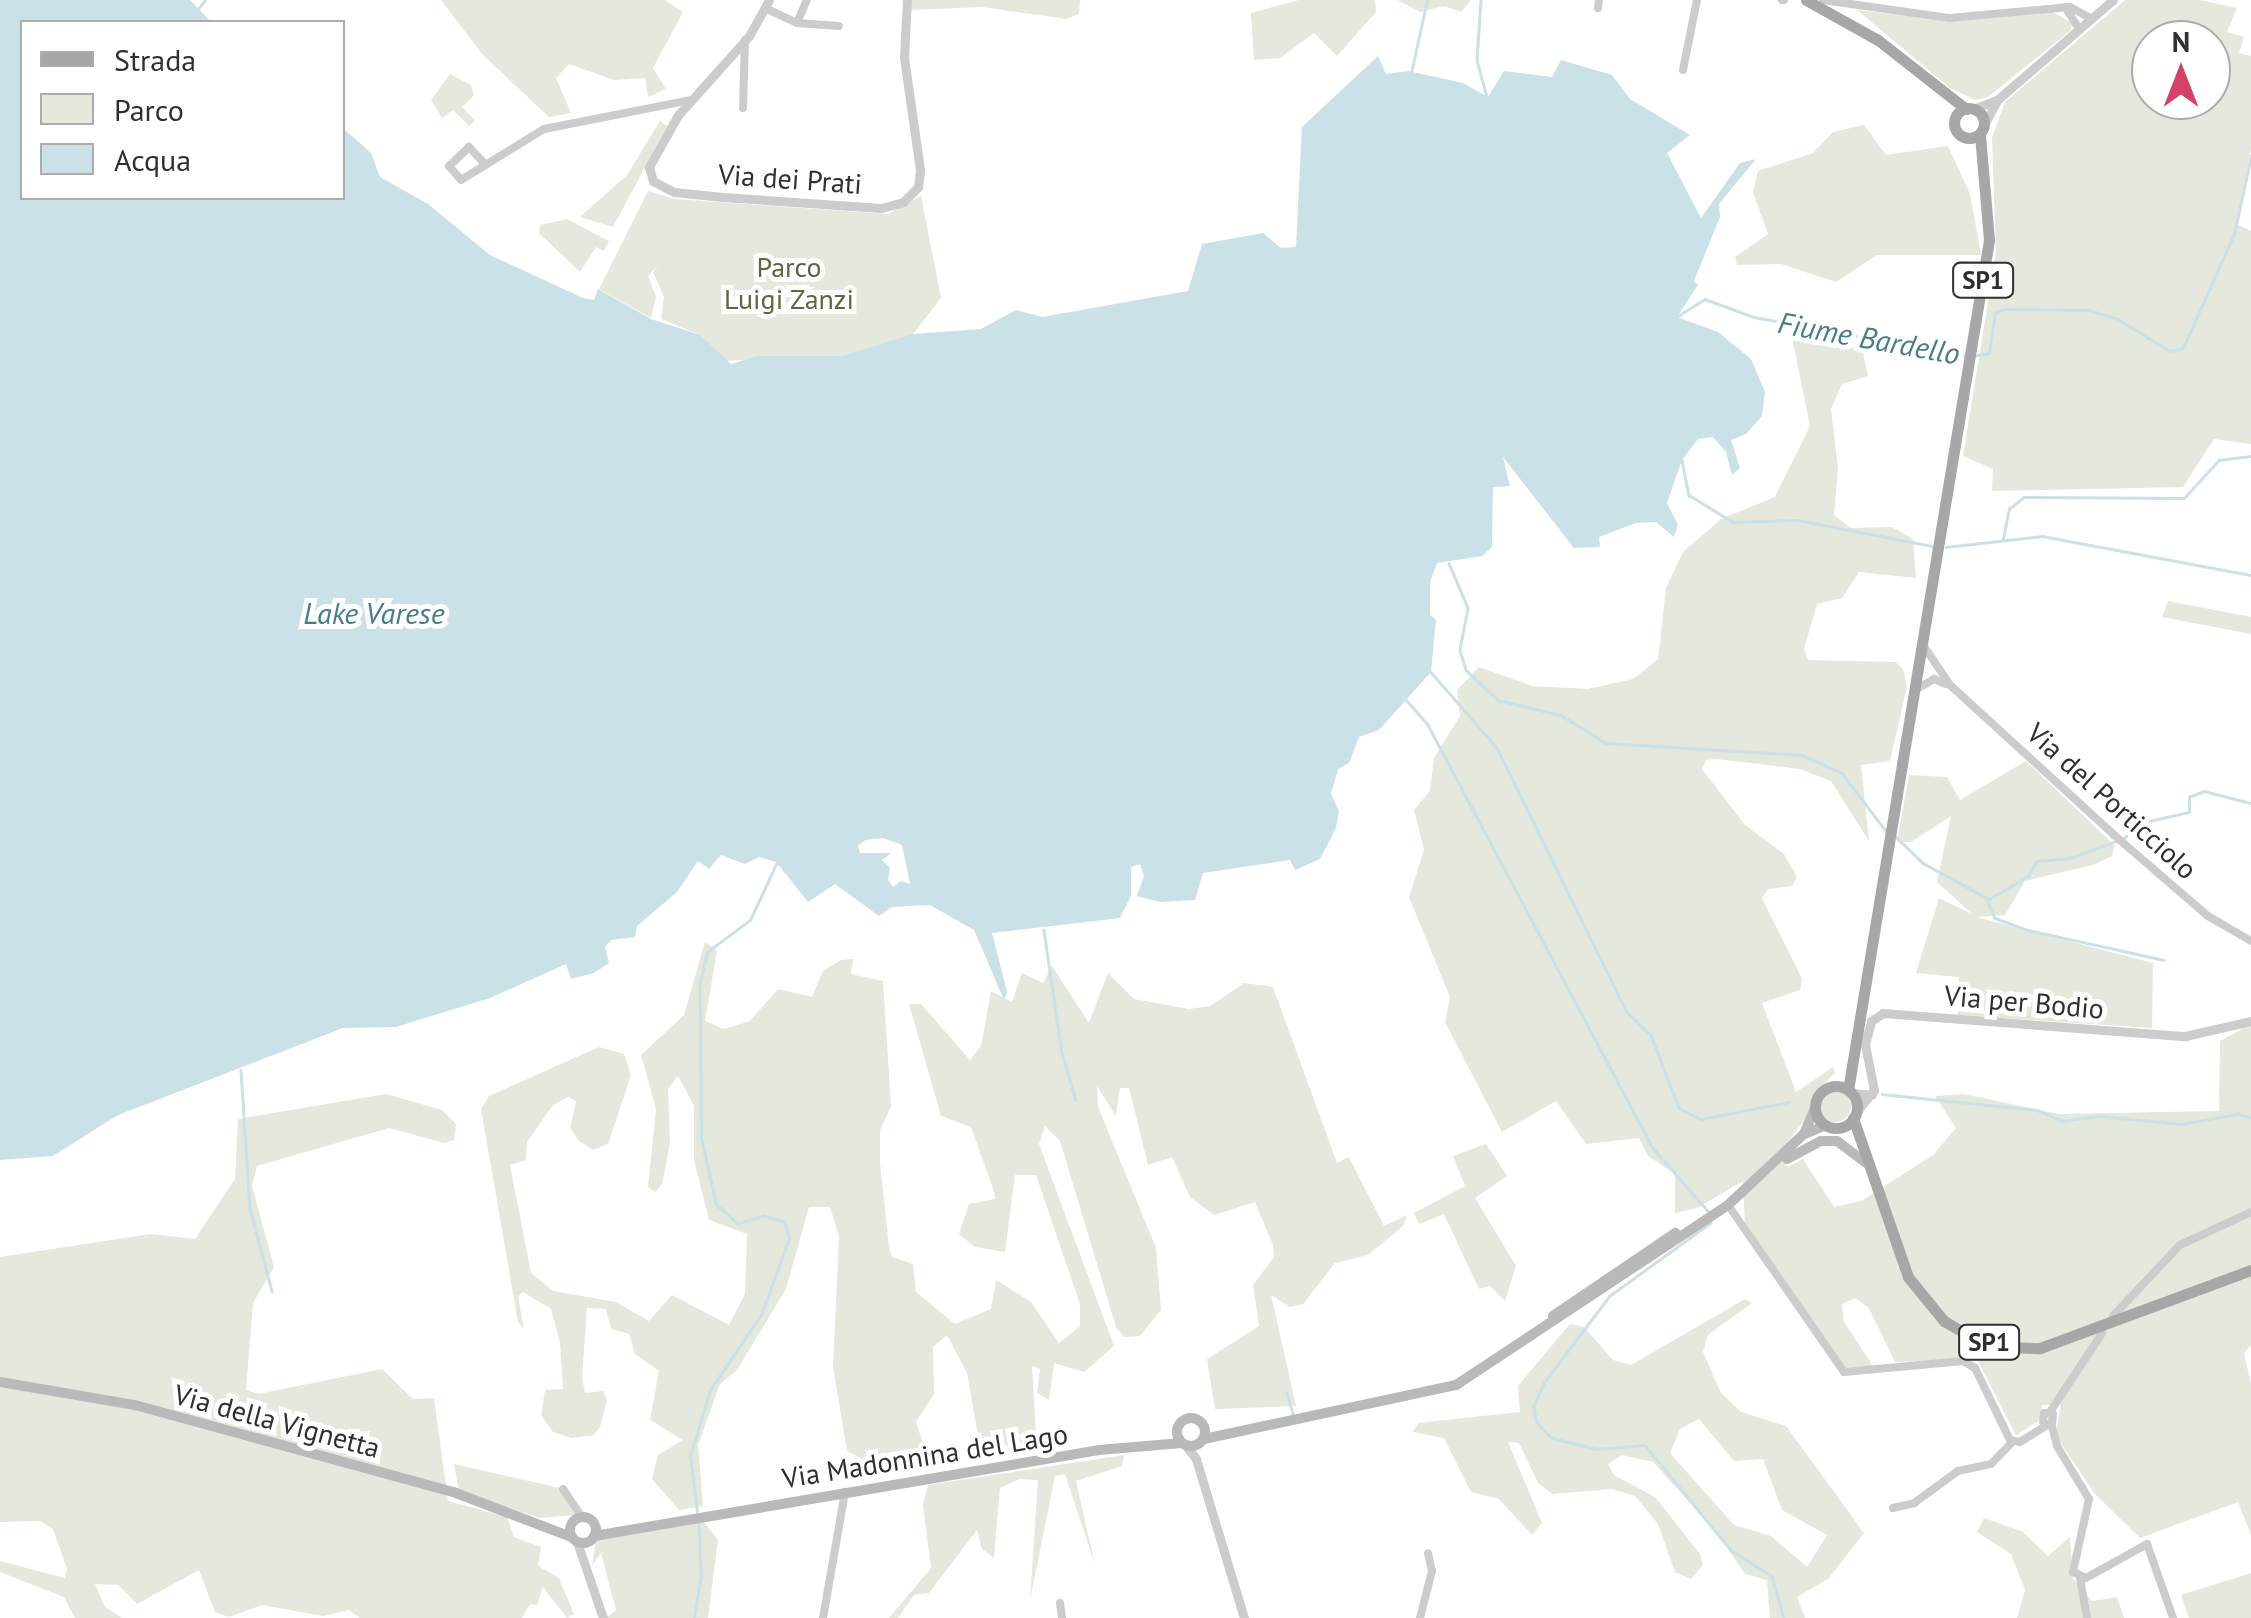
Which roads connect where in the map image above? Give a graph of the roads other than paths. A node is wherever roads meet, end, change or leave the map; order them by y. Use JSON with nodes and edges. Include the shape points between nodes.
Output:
{"nodes":[{"id":1,"x":807,"y":0,"type":"edge"},
{"id":2,"x":906,"y":0,"type":"edge"},
{"id":3,"x":1697,"y":0,"type":"edge"},
{"id":4,"x":1806,"y":0,"type":"edge"},
{"id":5,"x":2114,"y":0,"type":"edge"},
{"id":6,"x":1827,"y":2,"type":"edge"},
{"id":7,"x":767,"y":4,"type":"edge"},
{"id":8,"x":2065,"y":8,"type":"junction"},
{"id":9,"x":2092,"y":19,"type":"junction"},
{"id":10,"x":797,"y":23,"type":"junction"},
{"id":11,"x":839,"y":26,"type":"dead end"},
{"id":12,"x":2080,"y":30,"type":"junction"},
{"id":13,"x":745,"y":40,"type":"junction"},
{"id":14,"x":1909,"y":64,"type":"junction"},
{"id":15,"x":1683,"y":70,"type":"dead end"},
{"id":16,"x":690,"y":100,"type":"junction"},
{"id":17,"x":1997,"y":100,"type":"junction"},
{"id":18,"x":743,"y":108,"type":"dead end"},
{"id":19,"x":1970,"y":109,"type":"junction"},
{"id":20,"x":1954,"y":120,"type":"junction"},
{"id":21,"x":1977,"y":132,"type":"junction"},
{"id":22,"x":483,"y":162,"type":"junction"},
{"id":23,"x":1922,"y":641,"type":"junction"},
{"id":24,"x":1950,"y":685,"type":"junction"},
{"id":25,"x":1915,"y":690,"type":"junction"},
{"id":26,"x":2251,"y":941,"type":"edge"},
{"id":27,"x":2251,"y":1021,"type":"edge"},
{"id":28,"x":1853,"y":1041,"type":"junction"},
{"id":29,"x":1832,"y":1086,"type":"junction"},
{"id":30,"x":1850,"y":1091,"type":"junction"},
{"id":31,"x":1872,"y":1095,"type":"junction"},
{"id":32,"x":1815,"y":1108,"type":"junction"},
{"id":33,"x":1854,"y":1116,"type":"junction"},
{"id":34,"x":1832,"y":1126,"type":"junction"},
{"id":35,"x":1804,"y":1134,"type":"junction"},
{"id":36,"x":1864,"y":1147,"type":"junction"},
{"id":37,"x":1770,"y":1170,"type":"junction"},
{"id":38,"x":1879,"y":1179,"type":"junction"},
{"id":39,"x":1728,"y":1205,"type":"junction"},
{"id":40,"x":2251,"y":1212,"type":"edge"},
{"id":41,"x":1699,"y":1223,"type":"junction"},
{"id":42,"x":1646,"y":1259,"type":"junction"},
{"id":43,"x":2251,"y":1270,"type":"edge"},
{"id":44,"x":1606,"y":1276,"type":"junction"},
{"id":45,"x":1580,"y":1305,"type":"junction"},
{"id":46,"x":2112,"y":1316,"type":"dead end"},
{"id":47,"x":2102,"y":1333,"type":"dead end"},
{"id":48,"x":1510,"y":1352,"type":"junction"},
{"id":49,"x":0,"y":1382,"type":"edge"},
{"id":50,"x":2047,"y":1422,"type":"junction"},
{"id":51,"x":1203,"y":1424,"type":"junction"},
{"id":52,"x":1178,"y":1428,"type":"junction"},
{"id":53,"x":1240,"y":1428,"type":"junction"},
{"id":54,"x":1203,"y":1441,"type":"junction"},
{"id":55,"x":2012,"y":1442,"type":"junction"},
{"id":56,"x":1146,"y":1444,"type":"junction"},
{"id":57,"x":1184,"y":1445,"type":"junction"},
{"id":58,"x":1196,"y":1458,"type":"junction"},
{"id":59,"x":562,"y":1490,"type":"dead end"},
{"id":60,"x":845,"y":1492,"type":"junction"},
{"id":61,"x":1892,"y":1508,"type":"dead end"},
{"id":62,"x":712,"y":1514,"type":"joint"},
{"id":63,"x":582,"y":1519,"type":"junction"},
{"id":64,"x":539,"y":1521,"type":"junction"},
{"id":65,"x":646,"y":1525,"type":"junction"},
{"id":66,"x":594,"y":1537,"type":"junction"},
{"id":67,"x":574,"y":1540,"type":"junction"},
{"id":68,"x":1428,"y":1554,"type":"dead end"},
{"id":69,"x":590,"y":1569,"type":"junction"},
{"id":70,"x":2080,"y":1578,"type":"junction"},
{"id":71,"x":1060,"y":1603,"type":"dead end"},
{"id":72,"x":603,"y":1618,"type":"edge"},
{"id":73,"x":823,"y":1618,"type":"edge"},
{"id":74,"x":1062,"y":1618,"type":"edge"},
{"id":75,"x":1244,"y":1618,"type":"edge"},
{"id":76,"x":1420,"y":1618,"type":"edge"},
{"id":77,"x":2087,"y":1618,"type":"edge"},
{"id":78,"x":2173,"y":1618,"type":"edge"}],
"edges":[{"from":1,"to":10,"type":"street"},
{"from":2,"to":16,"type":"street","name":"Via dei Prati","via":[[904,57],[918,186],[889,208],[686,194],[648,174]]},
{"from":3,"to":15,"type":"street"},
{"from":4,"to":14,"type":"main road","number":"SP1"},
{"from":5,"to":9,"type":"street"},
{"from":6,"to":8,"type":"street","via":[[1949,18]]},
{"from":7,"to":10,"type":"street"},
{"from":7,"to":13,"type":"street"},
{"from":8,"to":9,"type":"street"},
{"from":8,"to":12,"type":"street"},
{"from":9,"to":12,"type":"street"},
{"from":10,"to":11,"type":"street"},
{"from":12,"to":17,"type":"street"},
{"from":13,"to":16,"type":"street"},
{"from":13,"to":18,"type":"street"},
{"from":14,"to":19,"type":"main road","number":"SP1"},
{"from":14,"to":20,"type":"main road","number":"SP1"},
{"from":16,"to":22,"type":"street","via":[[652,113],[549,127]]},
{"from":17,"to":19,"type":"street"},
{"from":17,"to":21,"type":"street"},
{"from":19,"to":20,"type":"main road"},
{"from":19,"to":21,"type":"main road","number":"SP1"},
{"from":20,"to":21,"type":"main road","number":"SP1","via":[[1957,132]]},
{"from":21,"to":23,"type":"main road","number":"SP1","via":[[1990,206]]},
{"from":22,"to":22,"type":"street","via":[[461,180],[447,161],[469,147]]},
{"from":23,"to":24,"type":"street","name":"Via del Porticciolo","via":[[1928,660]]},
{"from":23,"to":25,"type":"main road","number":"SP1"},
{"from":24,"to":25,"type":"street","via":[[1934,679]]},
{"from":24,"to":26,"type":"street","name":"Via del Porticciolo","via":[[2208,916]]},
{"from":25,"to":28,"type":"main road","number":"SP1"},
{"from":27,"to":31,"type":"street","name":"Via per Bodio","via":[[2184,1036],[1883,1013],[1871,1022],[1865,1044]]},
{"from":28,"to":29,"type":"main road","number":"SP1"},
{"from":28,"to":30,"type":"main road","number":"SP1"},
{"from":29,"to":30,"type":"main road"},
{"from":29,"to":32,"type":"main road","number":"SP1"},
{"from":30,"to":31,"type":"street"},
{"from":30,"to":33,"type":"main road","number":"SP1"},
{"from":31,"to":33,"type":"street"},
{"from":32,"to":34,"type":"main road","number":"SP1"},
{"from":32,"to":35,"type":"main road"},
{"from":33,"to":34,"type":"main road"},
{"from":33,"to":36,"type":"main road","number":"SP1"},
{"from":34,"to":35,"type":"main road"},
{"from":34,"to":36,"type":"main road","number":"SP1"},
{"from":35,"to":37,"type":"main road"},
{"from":36,"to":38,"type":"main road","number":"SP1"},
{"from":37,"to":38,"type":"main road","via":[[1806,1147],[1837,1141]]},
{"from":37,"to":39,"type":"main road"},
{"from":38,"to":43,"type":"main road","number":"SP1","via":[[1908,1276],[1924,1302],[1970,1336],[2004,1347],[2040,1348]]},
{"from":39,"to":41,"type":"main road"},
{"from":39,"to":55,"type":"street","via":[[1838,1368],[1864,1375],[1970,1363]]},
{"from":40,"to":46,"type":"street","via":[[2180,1245]]},
{"from":41,"to":42,"type":"main road"},
{"from":41,"to":44,"type":"main road"},
{"from":42,"to":44,"type":"main road"},
{"from":42,"to":45,"type":"main road"},
{"from":44,"to":45,"type":"main road"},
{"from":44,"to":48,"type":"main road"},
{"from":45,"to":48,"type":"main road"},
{"from":47,"to":50,"type":"street","via":[[2050,1412],[2042,1414]]},
{"from":48,"to":53,"type":"main road","via":[[1424,1397]]},
{"from":49,"to":64,"type":"main road","name":"Via della Vignetta","via":[[135,1405]]},
{"from":50,"to":55,"type":"street"},
{"from":50,"to":70,"type":"street","via":[[2089,1498],[2072,1560]]},
{"from":51,"to":52,"type":"main road","name":"Via Madonnina del Lago","via":[[1187,1418]]},
{"from":51,"to":53,"type":"main road"},
{"from":51,"to":54,"type":"main road"},
{"from":52,"to":56,"type":"main road","name":"Via Madonnina del Lago"},
{"from":52,"to":57,"type":"main road"},
{"from":53,"to":54,"type":"main road"},
{"from":54,"to":57,"type":"main road","name":"Via Madonnina del Lago"},
{"from":54,"to":58,"type":"street"},
{"from":55,"to":61,"type":"street","via":[[1991,1464],[1958,1471],[1914,1503]]},
{"from":56,"to":57,"type":"main road","name":"Via Madonnina del Lago"},
{"from":56,"to":60,"type":"main road","name":"Via Madonnina del Lago"},
{"from":57,"to":58,"type":"street"},
{"from":58,"to":75,"type":"street"},
{"from":59,"to":63,"type":"street"},
{"from":60,"to":62,"type":"main road","name":"Via Madonnina del Lago"},
{"from":60,"to":73,"type":"street"},
{"from":62,"to":65,"type":"main road","name":"Via della Vignetta"},
{"from":63,"to":64,"type":"main road","name":"Via della Vignetta"},
{"from":63,"to":65,"type":"main road","name":"Via della Vignetta"},
{"from":63,"to":66,"type":"main road"},
{"from":63,"to":67,"type":"main road"},
{"from":64,"to":67,"type":"main road","name":"Via della Vignetta"},
{"from":65,"to":66,"type":"main road","name":"Via della Vignetta"},
{"from":66,"to":67,"type":"main road","name":"Via della Vignetta"},
{"from":66,"to":69,"type":"street"},
{"from":67,"to":69,"type":"street"},
{"from":68,"to":76,"type":"street","via":[[1432,1572]]},
{"from":69,"to":72,"type":"street"},
{"from":70,"to":77,"type":"street"},
{"from":70,"to":78,"type":"street","via":[[2148,1544]]},
{"from":71,"to":74,"type":"street"}]}
